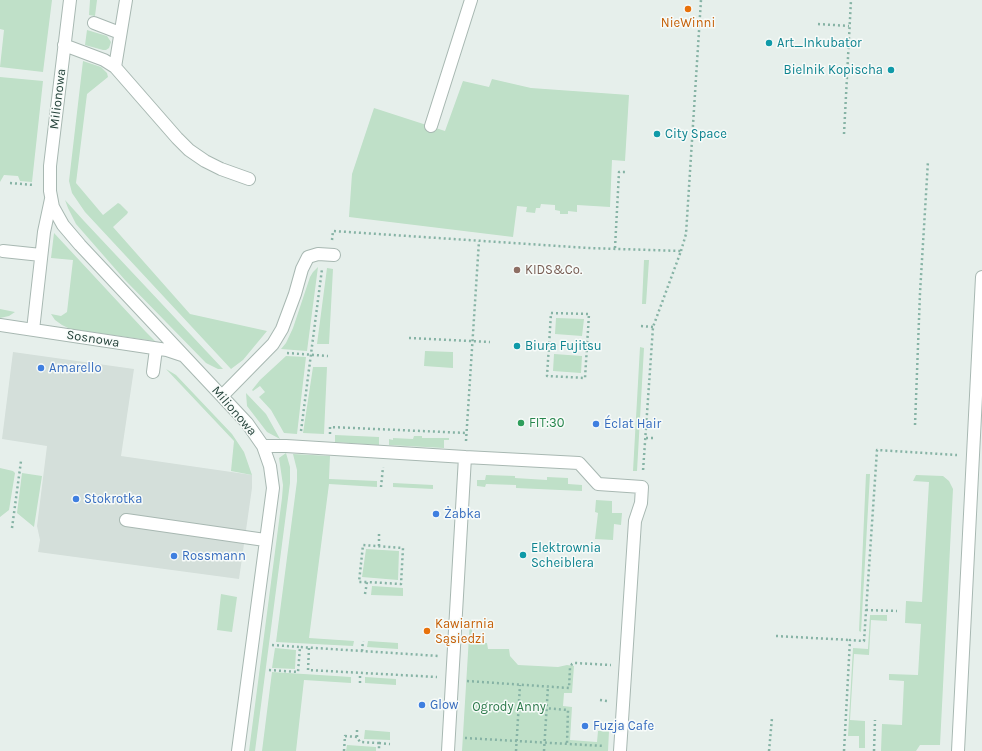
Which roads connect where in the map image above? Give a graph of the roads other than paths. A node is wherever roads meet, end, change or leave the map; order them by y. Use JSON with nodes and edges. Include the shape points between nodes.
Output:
{"nodes":[{"id":1,"x":70,"y":0,"type":"edge"},
{"id":2,"x":126,"y":0,"type":"edge"},
{"id":3,"x":471,"y":0,"type":"edge"},
{"id":4,"x":94,"y":23,"type":"dead end"},
{"id":5,"x":120,"y":34,"type":"junction"},
{"id":6,"x":64,"y":45,"type":"junction"},
{"id":7,"x":115,"y":67,"type":"junction"},
{"id":8,"x":430,"y":126,"type":"dead end"},
{"id":9,"x":250,"y":179,"type":"dead end"},
{"id":10,"x":51,"y":199,"type":"junction"},
{"id":11,"x":3,"y":251,"type":"dead end"},
{"id":12,"x":41,"y":255,"type":"junction"},
{"id":13,"x":329,"y":255,"type":"road end"},
{"id":14,"x":982,"y":277,"type":"edge"},
{"id":15,"x":0,"y":325,"type":"edge"},
{"id":16,"x":33,"y":330,"type":"junction"},
{"id":17,"x":156,"y":349,"type":"junction"},
{"id":18,"x":184,"y":356,"type":"junction"},
{"id":19,"x":154,"y":372,"type":"dead end"},
{"id":20,"x":222,"y":396,"type":"junction"},
{"id":21,"x":978,"y":436,"type":"edge"},
{"id":22,"x":263,"y":446,"type":"junction"},
{"id":23,"x":465,"y":457,"type":"junction"},
{"id":24,"x":126,"y":520,"type":"dead end"},
{"id":25,"x":265,"y":540,"type":"junction"},
{"id":26,"x":620,"y":749,"type":"edge"},
{"id":27,"x":238,"y":751,"type":"edge"},
{"id":28,"x":448,"y":751,"type":"edge"},
{"id":29,"x":958,"y":751,"type":"edge"}],
"edges":[{"from":1,"to":6,"type":"street","name":"Milionowa"},
{"from":2,"to":5,"type":"street"},
{"from":3,"to":8,"type":"street"},
{"from":4,"to":5,"type":"street"},
{"from":5,"to":7,"type":"street"},
{"from":6,"to":7,"type":"street","via":[[104,60]]},
{"from":6,"to":10,"type":"street","name":"Milionowa","via":[[51,159]]},
{"from":7,"to":9,"type":"street","via":[[190,150],[221,169]]},
{"from":10,"to":12,"type":"street","name":"Milionowa"},
{"from":10,"to":18,"type":"street","name":"Milionowa","via":[[59,218],[80,245]]},
{"from":11,"to":12,"type":"street"},
{"from":12,"to":16,"type":"street","name":"Milionowa"},
{"from":13,"to":20,"type":"street","via":[[313,255],[305,260],[278,337],[258,361]]},
{"from":14,"to":21,"type":"street"},
{"from":15,"to":16,"type":"street","name":"Sosnowa"},
{"from":16,"to":17,"type":"street","name":"Sosnowa"},
{"from":17,"to":18,"type":"street","name":"Sosnowa"},
{"from":17,"to":19,"type":"street"},
{"from":18,"to":20,"type":"street","name":"Milionowa"},
{"from":20,"to":22,"type":"street","name":"Milionowa"},
{"from":21,"to":29,"type":"street"},
{"from":22,"to":23,"type":"street"},
{"from":22,"to":25,"type":"street","name":"Milionowa","via":[[270,466],[273,488]]},
{"from":23,"to":26,"type":"street","via":[[579,463],[598,484],[642,487],[641,503],[635,521]]},
{"from":23,"to":28,"type":"street"},
{"from":24,"to":25,"type":"street"},
{"from":25,"to":27,"type":"street","name":"Milionowa"}]}
